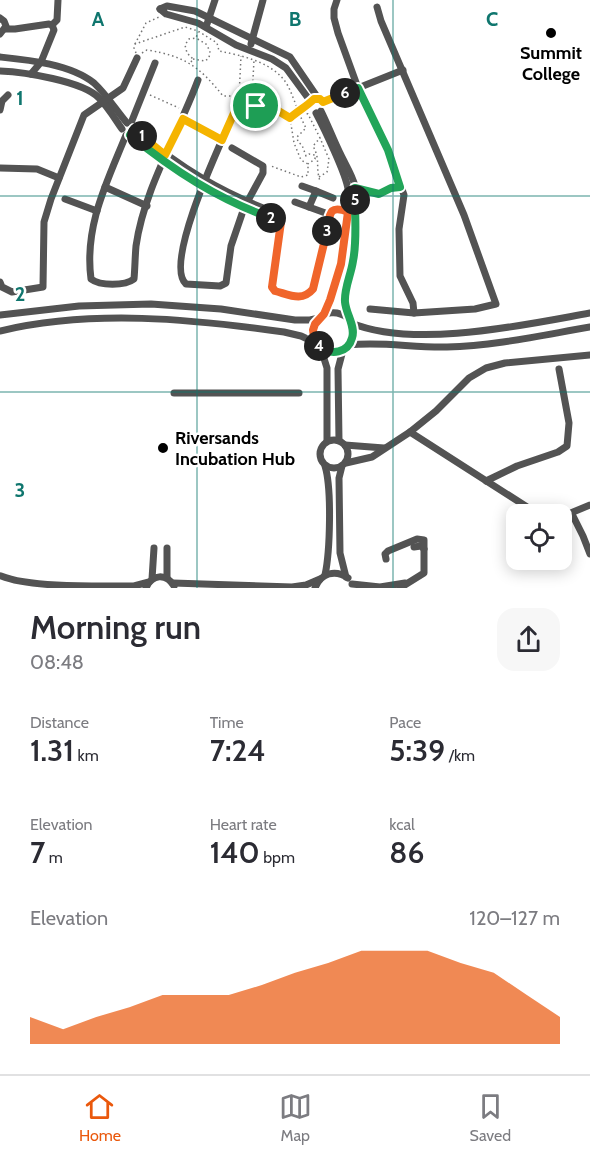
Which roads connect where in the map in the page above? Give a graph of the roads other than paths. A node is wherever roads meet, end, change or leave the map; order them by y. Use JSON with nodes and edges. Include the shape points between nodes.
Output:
{"nodes":[{"id":1,"x":58,"y":0,"type":"edge"},
{"id":2,"x":164,"y":0,"type":"edge"},
{"id":3,"x":215,"y":0,"type":"edge"},
{"id":4,"x":263,"y":0,"type":"edge"},
{"id":5,"x":338,"y":0,"type":"edge"},
{"id":6,"x":377,"y":7,"type":"dead end"},
{"id":7,"x":163,"y":11,"type":"junction"},
{"id":8,"x":0,"y":18,"type":"edge"},
{"id":9,"x":209,"y":18,"type":"junction"},
{"id":10,"x":52,"y":25,"type":"junction"},
{"id":11,"x":206,"y":27,"type":"junction"},
{"id":12,"x":2,"y":31,"type":"edge"},
{"id":13,"x":252,"y":39,"type":"junction"},
{"id":14,"x":249,"y":49,"type":"junction"},
{"id":15,"x":0,"y":57,"type":"edge"},
{"id":16,"x":137,"y":58,"type":"dead end"},
{"id":17,"x":41,"y":62,"type":"junction"},
{"id":18,"x":155,"y":63,"type":"dead end"},
{"id":19,"x":403,"y":70,"type":"junction"},
{"id":20,"x":0,"y":71,"type":"edge"},
{"id":21,"x":31,"y":74,"type":"junction"},
{"id":22,"x":78,"y":74,"type":"junction"},
{"id":23,"x":198,"y":80,"type":"dead end"},
{"id":24,"x":73,"y":85,"type":"junction"},
{"id":25,"x":358,"y":88,"type":"junction"},
{"id":26,"x":8,"y":95,"type":"dead end"},
{"id":27,"x":238,"y":100,"type":"road end"},
{"id":28,"x":105,"y":101,"type":"junction"},
{"id":29,"x":315,"y":102,"type":"junction"},
{"id":30,"x":0,"y":110,"type":"edge"},
{"id":31,"x":319,"y":112,"type":"junction"},
{"id":32,"x":128,"y":129,"type":"junction"},
{"id":33,"x":232,"y":148,"type":"dead end"},
{"id":34,"x":164,"y":158,"type":"junction"},
{"id":35,"x":0,"y":168,"type":"edge"},
{"id":36,"x":59,"y":178,"type":"junction"},
{"id":37,"x":202,"y":184,"type":"junction"},
{"id":38,"x":302,"y":186,"type":"dead end"},
{"id":39,"x":105,"y":188,"type":"junction"},
{"id":40,"x":316,"y":192,"type":"junction"},
{"id":41,"x":333,"y":198,"type":"dead end"},
{"id":42,"x":65,"y":199,"type":"dead end"},
{"id":43,"x":295,"y":202,"type":"dead end"},
{"id":44,"x":246,"y":205,"type":"junction"},
{"id":45,"x":147,"y":206,"type":"junction"},
{"id":46,"x":309,"y":207,"type":"junction"},
{"id":47,"x":97,"y":211,"type":"junction"},
{"id":48,"x":351,"y":212,"type":"junction"},
{"id":49,"x":331,"y":214,"type":"junction"},
{"id":50,"x":341,"y":264,"type":"junction"},
{"id":51,"x":352,"y":268,"type":"junction"},
{"id":52,"x":0,"y":282,"type":"edge"},
{"id":53,"x":370,"y":309,"type":"dead end"},
{"id":54,"x":414,"y":313,"type":"junction"},
{"id":55,"x":590,"y":313,"type":"edge"},
{"id":56,"x":0,"y":315,"type":"edge"},
{"id":57,"x":321,"y":316,"type":"junction"},
{"id":58,"x":349,"y":320,"type":"junction"},
{"id":59,"x":590,"y":327,"type":"edge"},
{"id":60,"x":0,"y":331,"type":"edge"},
{"id":61,"x":319,"y":346,"type":"junction"},
{"id":62,"x":346,"y":347,"type":"junction"},
{"id":63,"x":590,"y":356,"type":"edge"},
{"id":64,"x":559,"y":369,"type":"dead end"},
{"id":65,"x":174,"y":393,"type":"dead end"},
{"id":66,"x":299,"y":393,"type":"dead end"},
{"id":67,"x":410,"y":432,"type":"junction"},
{"id":68,"x":327,"y":441,"type":"junction"},
{"id":69,"x":342,"y":443,"type":"junction"},
{"id":70,"x":384,"y":448,"type":"junction"},
{"id":71,"x":344,"y":464,"type":"junction"},
{"id":72,"x":325,"y":466,"type":"junction"},
{"id":73,"x":486,"y":481,"type":"junction"},
{"id":74,"x":522,"y":504,"type":"edge"},
{"id":75,"x":590,"y":506,"type":"edge"},
{"id":76,"x":572,"y":514,"type":"joint"},
{"id":77,"x":414,"y":547,"type":"dead end"},
{"id":78,"x":154,"y":548,"type":"dead end"},
{"id":79,"x":167,"y":548,"type":"dead end"},
{"id":80,"x":424,"y":549,"type":"junction"},
{"id":81,"x":590,"y":554,"type":"edge"},
{"id":82,"x":386,"y":559,"type":"dead end"},
{"id":83,"x":1,"y":576,"type":"edge"},
{"id":84,"x":322,"y":577,"type":"junction"},
{"id":85,"x":346,"y":577,"type":"junction"},
{"id":86,"x":413,"y":581,"type":"junction"},
{"id":87,"x":149,"y":583,"type":"edge"},
{"id":88,"x":171,"y":583,"type":"edge"},
{"id":89,"x":353,"y":586,"type":"edge"},
{"id":90,"x":6,"y":588,"type":"edge"},
{"id":91,"x":315,"y":588,"type":"edge"},
{"id":92,"x":400,"y":588,"type":"edge"}],
"edges":[{"from":1,"to":10,"type":"street","via":[[57,20]]},
{"from":2,"to":7,"type":"street"},
{"from":3,"to":9,"type":"street"},
{"from":4,"to":13,"type":"street"},
{"from":5,"to":25,"type":"street","via":[[334,18]]},
{"from":6,"to":19,"type":"street"},
{"from":7,"to":9,"type":"street","via":[[166,6]]},
{"from":7,"to":11,"type":"street"},
{"from":8,"to":12,"type":"street","via":[[4,21]]},
{"from":9,"to":11,"type":"street"},
{"from":9,"to":13,"type":"street"},
{"from":10,"to":12,"type":"street"},
{"from":10,"to":17,"type":"street","via":[[54,30]]},
{"from":11,"to":14,"type":"street"},
{"from":13,"to":14,"type":"street"},
{"from":13,"to":29,"type":"street","via":[[290,57]]},
{"from":14,"to":29,"type":"street","via":[[286,68]]},
{"from":15,"to":17,"type":"street"},
{"from":16,"to":28,"type":"street","via":[[123,88]]},
{"from":17,"to":21,"type":"street"},
{"from":17,"to":22,"type":"street"},
{"from":18,"to":32,"type":"street"},
{"from":19,"to":25,"type":"street"},
{"from":19,"to":54,"type":"street","via":[[464,215],[496,304]]},
{"from":20,"to":21,"type":"street"},
{"from":21,"to":24,"type":"street"},
{"from":22,"to":24,"type":"street"},
{"from":22,"to":28,"type":"street","via":[[93,83]]},
{"from":23,"to":34,"type":"street"},
{"from":24,"to":28,"type":"street"},
{"from":25,"to":29,"type":"street"},
{"from":25,"to":54,"type":"street","via":[[388,150],[404,195],[399,229],[400,276],[414,303]]},
{"from":26,"to":30,"type":"street"},
{"from":27,"to":37,"type":"street"},
{"from":28,"to":32,"type":"street"},
{"from":28,"to":36,"type":"street","via":[[84,116]]},
{"from":29,"to":31,"type":"street","via":[[311,109]]},
{"from":29,"to":31,"type":"street","via":[[324,106]]},
{"from":31,"to":48,"type":"street","via":[[348,188]]},
{"from":31,"to":48,"type":"street","via":[[355,188]]},
{"from":32,"to":34,"type":"street"},
{"from":32,"to":39,"type":"street"},
{"from":33,"to":44,"type":"street","via":[[263,166]]},
{"from":34,"to":37,"type":"street"},
{"from":34,"to":45,"type":"street"},
{"from":35,"to":36,"type":"street","via":[[37,169]]},
{"from":36,"to":52,"type":"street","via":[[44,222],[42,287],[12,292]]},
{"from":37,"to":44,"type":"street"},
{"from":37,"to":44,"type":"street","via":[[184,239],[181,277],[186,284],[226,283],[231,246]]},
{"from":38,"to":40,"type":"street"},
{"from":39,"to":45,"type":"street"},
{"from":39,"to":47,"type":"street"},
{"from":40,"to":41,"type":"street"},
{"from":40,"to":46,"type":"street"},
{"from":42,"to":47,"type":"street"},
{"from":43,"to":46,"type":"street"},
{"from":44,"to":49,"type":"street","via":[[281,222],[272,287],[301,297],[313,289]]},
{"from":45,"to":47,"type":"street","via":[[136,245],[134,279],[129,283],[96,283],[91,279],[92,225]]},
{"from":46,"to":49,"type":"street"},
{"from":48,"to":49,"type":"street","via":[[338,208]]},
{"from":48,"to":50,"type":"street"},
{"from":48,"to":51,"type":"street"},
{"from":50,"to":51,"type":"street"},
{"from":50,"to":57,"type":"street"},
{"from":51,"to":58,"type":"street","via":[[345,300]]},
{"from":53,"to":54,"type":"street"},
{"from":55,"to":58,"type":"street","via":[[519,326],[447,333],[381,331]]},
{"from":56,"to":57,"type":"street","via":[[79,306],[151,304],[294,320]]},
{"from":57,"to":58,"type":"street","via":[[336,312]]},
{"from":57,"to":61,"type":"street","via":[[313,330]]},
{"from":58,"to":62,"type":"street","via":[[353,334]]},
{"from":59,"to":62,"type":"street","via":[[469,346],[365,343]]},
{"from":60,"to":61,"type":"street","via":[[53,322],[169,319],[284,332]]},
{"from":61,"to":62,"type":"street","via":[[332,352]]},
{"from":61,"to":68,"type":"street","via":[[327,368]]},
{"from":62,"to":69,"type":"street","via":[[338,369]]},
{"from":63,"to":67,"type":"street","via":[[486,368],[469,378]]},
{"from":64,"to":73,"type":"street","via":[[569,423],[567,446]]},
{"from":65,"to":66,"type":"street"},
{"from":67,"to":70,"type":"street"},
{"from":67,"to":73,"type":"street"},
{"from":68,"to":69,"type":"street"},
{"from":68,"to":72,"type":"street","via":[[319,453]]},
{"from":69,"to":70,"type":"street"},
{"from":69,"to":71,"type":"street","via":[[348,454]]},
{"from":70,"to":71,"type":"street","via":[[367,459]]},
{"from":71,"to":72,"type":"street","via":[[334,469]]},
{"from":71,"to":85,"type":"street","via":[[339,478],[340,553]]},
{"from":72,"to":84,"type":"street","via":[[328,555]]},
{"from":73,"to":74,"type":"street"},
{"from":75,"to":76,"type":"street"},
{"from":76,"to":81,"type":"street"},
{"from":77,"to":80,"type":"street"},
{"from":78,"to":87,"type":"street"},
{"from":79,"to":88,"type":"street"},
{"from":80,"to":82,"type":"street","via":[[423,539],[417,539],[388,551]]},
{"from":80,"to":86,"type":"street","via":[[424,571]]},
{"from":83,"to":87,"type":"street","via":[[31,585]]},
{"from":83,"to":90,"type":"street"},
{"from":84,"to":85,"type":"street","via":[[336,573]]},
{"from":84,"to":88,"type":"street","via":[[297,587]]},
{"from":84,"to":91,"type":"street"},
{"from":85,"to":89,"type":"street"},
{"from":86,"to":89,"type":"street"},
{"from":86,"to":92,"type":"street"},
{"from":87,"to":88,"type":"street","via":[[159,576]]}]}
